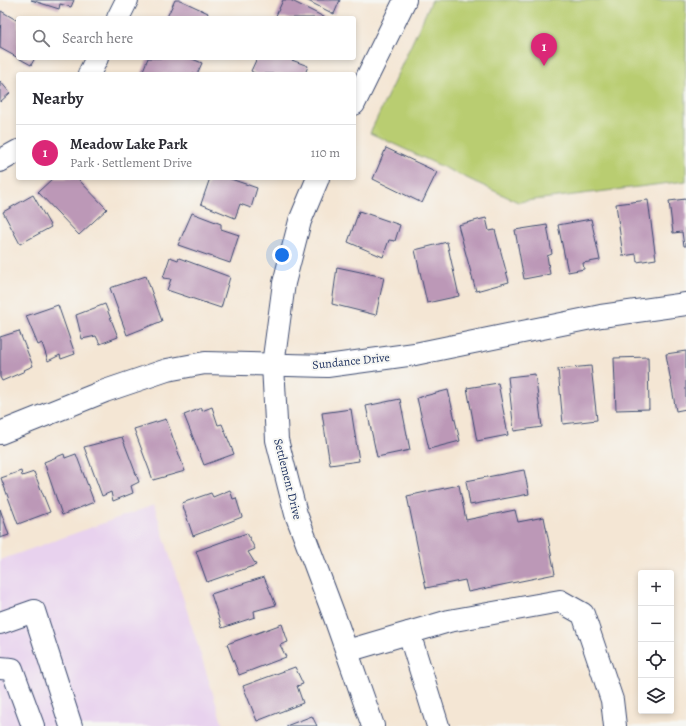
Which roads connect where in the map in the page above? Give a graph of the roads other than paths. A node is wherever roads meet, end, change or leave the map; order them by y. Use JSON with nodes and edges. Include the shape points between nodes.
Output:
{"nodes":[{"id":1,"x":127,"y":0,"type":"edge"},
{"id":2,"x":405,"y":0,"type":"edge"},
{"id":3,"x":119,"y":16,"type":"edge"},
{"id":4,"x":96,"y":60,"type":"edge"},
{"id":5,"x":90,"y":72,"type":"edge"},
{"id":6,"x":356,"y":100,"type":"edge"},
{"id":7,"x":16,"y":152,"type":"edge"},
{"id":8,"x":0,"y":161,"type":"edge"},
{"id":9,"x":317,"y":180,"type":"edge"},
{"id":10,"x":686,"y":304,"type":"edge"},
{"id":11,"x":273,"y":365,"type":"junction"},
{"id":12,"x":0,"y":432,"type":"edge"},
{"id":13,"x":0,"y":623,"type":"edge"},
{"id":14,"x":409,"y":633,"type":"junction"},
{"id":15,"x":347,"y":651,"type":"junction"},
{"id":16,"x":0,"y":668,"type":"edge"},
{"id":17,"x":33,"y":726,"type":"edge"},
{"id":18,"x":71,"y":726,"type":"edge"},
{"id":19,"x":373,"y":726,"type":"edge"},
{"id":20,"x":438,"y":726,"type":"edge"},
{"id":21,"x":615,"y":726,"type":"edge"}],
"edges":[{"from":1,"to":3,"type":"street"},
{"from":2,"to":6,"type":"street"},
{"from":4,"to":5,"type":"street"},
{"from":7,"to":8,"type":"street"},
{"from":9,"to":11,"type":"street","name":"Settlement Drive","via":[[300,222],[284,283]]},
{"from":10,"to":11,"type":"street","name":"Sundance Drive","via":[[601,316],[415,354],[327,366]]},
{"from":11,"to":12,"type":"street","name":"Sundance Drive","via":[[205,363],[167,370]]},
{"from":11,"to":15,"type":"street","name":"Settlement Drive","via":[[277,440],[292,500]]},
{"from":13,"to":18,"type":"street","via":[[34,611]]},
{"from":14,"to":15,"type":"street"},
{"from":14,"to":20,"type":"street"},
{"from":14,"to":21,"type":"street","via":[[449,621],[560,600],[583,614],[612,700]]},
{"from":15,"to":19,"type":"street","name":"Settlement Drive"},
{"from":16,"to":17,"type":"street","via":[[12,670]]}]}
